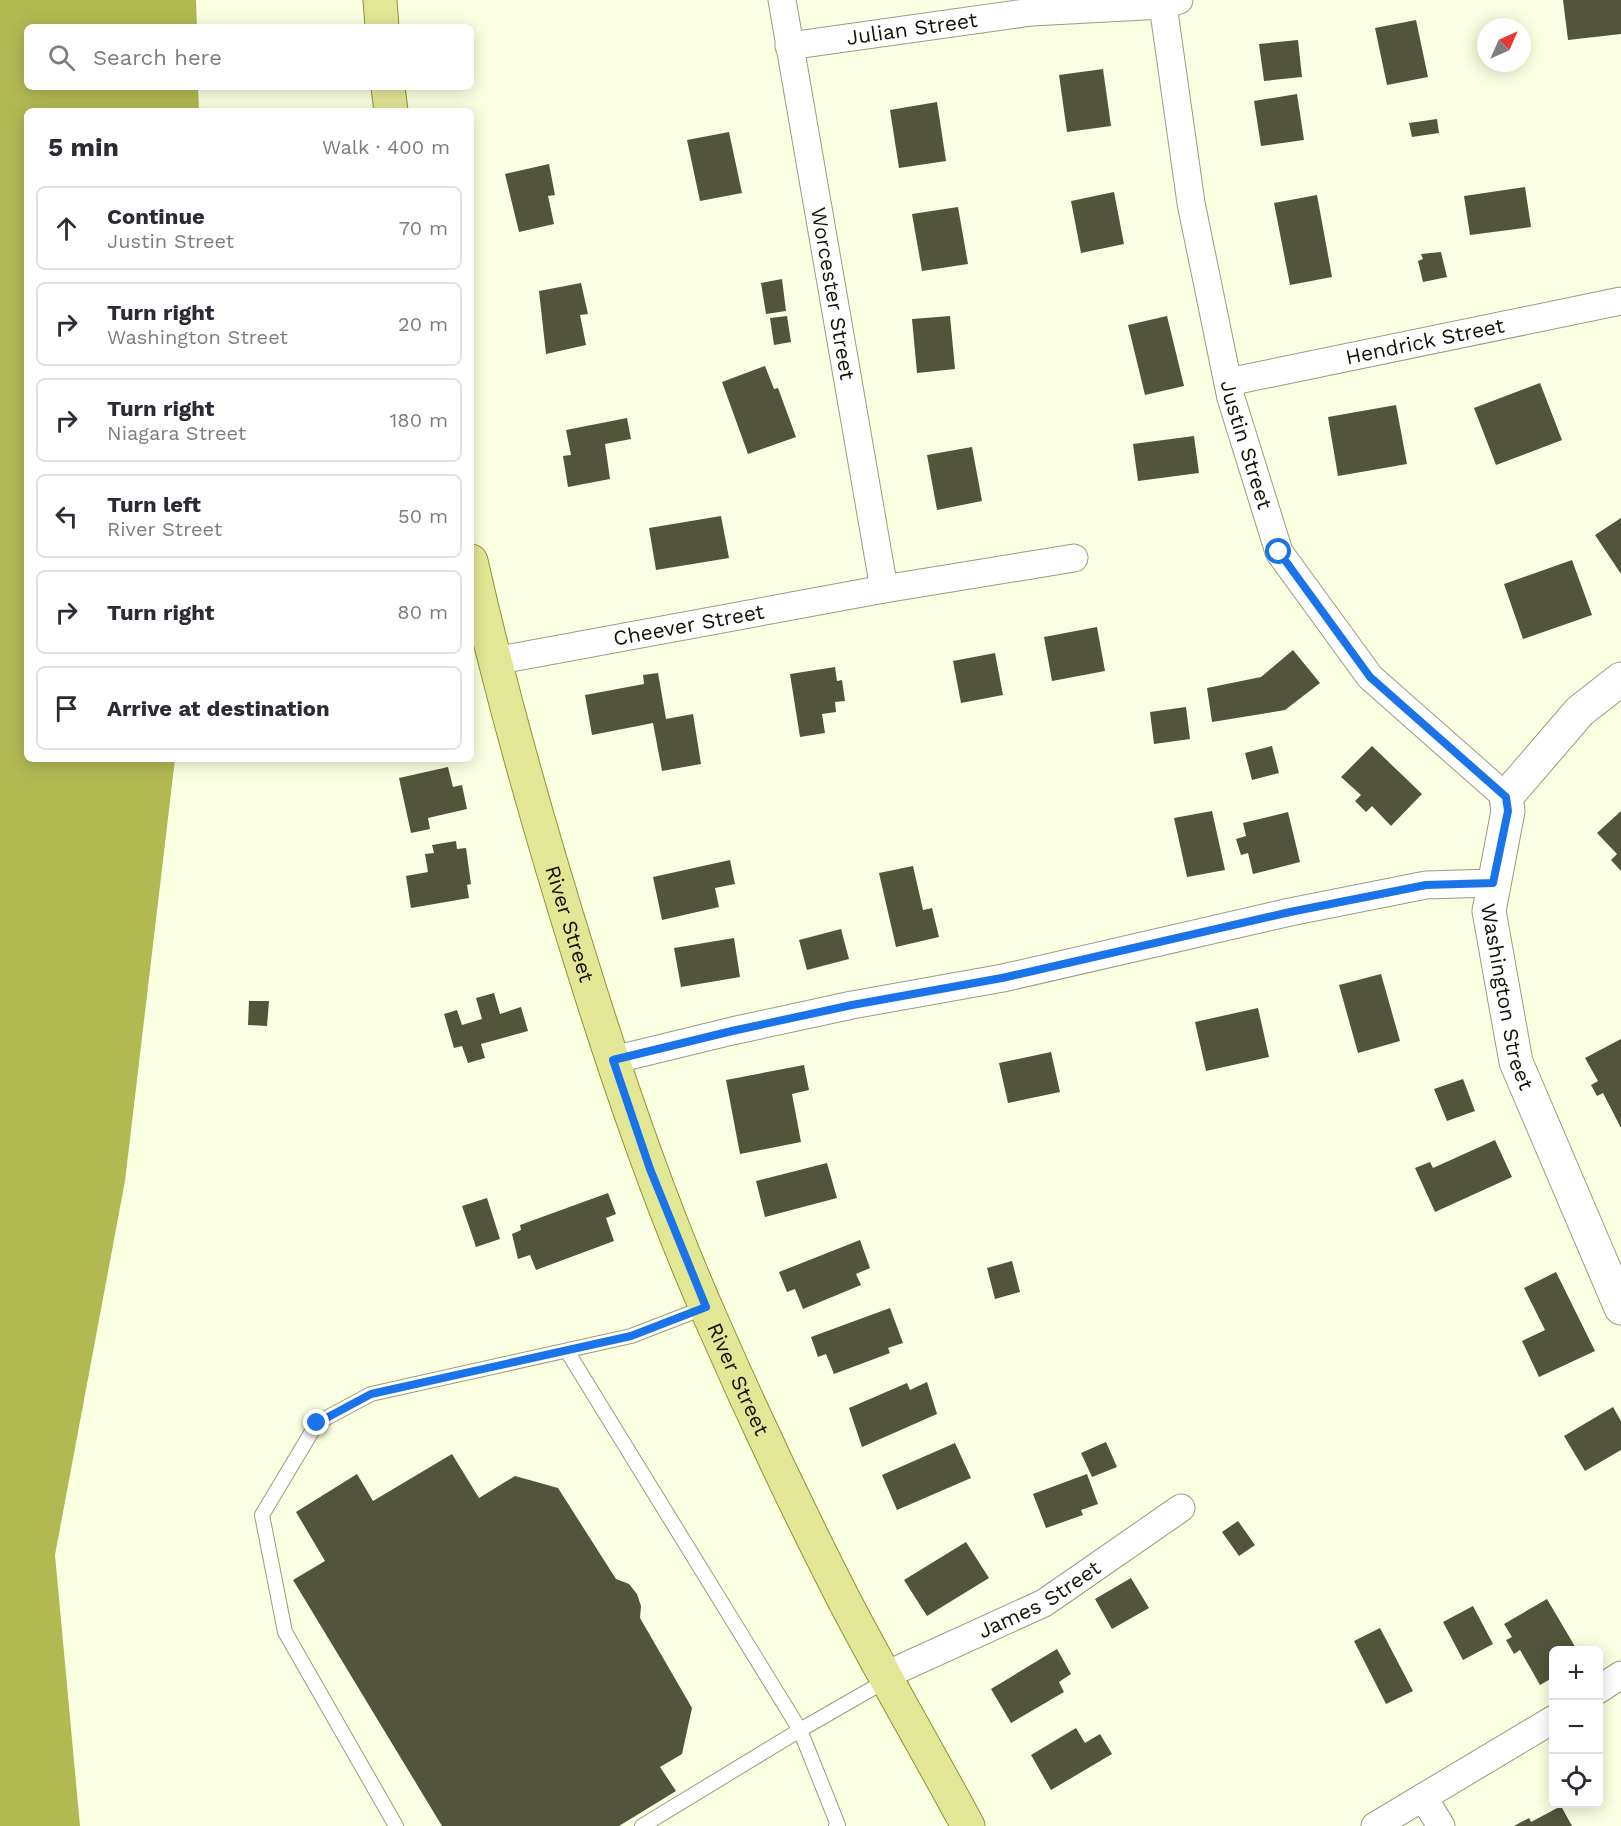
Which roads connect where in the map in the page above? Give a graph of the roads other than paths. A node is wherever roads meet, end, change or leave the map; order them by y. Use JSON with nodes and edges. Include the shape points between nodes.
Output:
{"nodes":[{"id":1,"x":380,"y":0,"type":"edge"},
{"id":2,"x":782,"y":0,"type":"edge"},
{"id":3,"x":1171,"y":2,"type":"edge"},
{"id":4,"x":382,"y":24,"type":"edge"},
{"id":5,"x":789,"y":46,"type":"junction"},
{"id":6,"x":388,"y":90,"type":"edge"},
{"id":7,"x":391,"y":108,"type":"edge"},
{"id":8,"x":1621,"y":301,"type":"edge"},
{"id":9,"x":1228,"y":382,"type":"junction"},
{"id":10,"x":1074,"y":558,"type":"dead end"},
{"id":11,"x":474,"y":574,"type":"edge"},
{"id":12,"x":884,"y":589,"type":"junction"},
{"id":13,"x":494,"y":662,"type":"junction"},
{"id":14,"x":1621,"y":679,"type":"edge"},
{"id":15,"x":1506,"y":797,"type":"junction"},
{"id":16,"x":1493,"y":883,"type":"junction"},
{"id":17,"x":613,"y":1060,"type":"junction"},
{"id":18,"x":706,"y":1307,"type":"junction"},
{"id":19,"x":1621,"y":1308,"type":"edge"},
{"id":20,"x":567,"y":1351,"type":"junction"},
{"id":21,"x":1182,"y":1508,"type":"dead end"},
{"id":22,"x":1621,"y":1675,"type":"edge"},
{"id":23,"x":887,"y":1677,"type":"junction"},
{"id":24,"x":1603,"y":1687,"type":"edge"},
{"id":25,"x":1549,"y":1722,"type":"edge"},
{"id":26,"x":800,"y":1730,"type":"junction"},
{"id":27,"x":1423,"y":1797,"type":"junction"},
{"id":28,"x":396,"y":1826,"type":"edge"},
{"id":29,"x":642,"y":1826,"type":"edge"},
{"id":30,"x":838,"y":1826,"type":"edge"},
{"id":31,"x":968,"y":1826,"type":"edge"},
{"id":32,"x":1375,"y":1826,"type":"edge"},
{"id":33,"x":1441,"y":1826,"type":"edge"}],
"edges":[{"from":1,"to":4,"type":"main road"},
{"from":2,"to":5,"type":"street","name":"Worcester Street"},
{"from":3,"to":5,"type":"street","name":"Julian Street","via":[[1032,12]]},
{"from":3,"to":9,"type":"street","name":"Justin Street","via":[[1191,203]]},
{"from":5,"to":12,"type":"street","name":"Worcester Street"},
{"from":6,"to":7,"type":"main road"},
{"from":8,"to":9,"type":"street","name":"Hendrick Street"},
{"from":9,"to":15,"type":"street","name":"Justin Street","via":[[1279,552],[1370,677]]},
{"from":10,"to":12,"type":"street","name":"Cheever Street"},
{"from":11,"to":13,"type":"main road","name":"River Street"},
{"from":12,"to":13,"type":"street","name":"Cheever Street"},
{"from":13,"to":17,"type":"main road","name":"River Street","via":[[544,845]]},
{"from":14,"to":15,"type":"street","via":[[1580,711]]},
{"from":15,"to":16,"type":"street","name":"Washington Street","via":[[1508,811]]},
{"from":16,"to":17,"type":"street","via":[[1426,885],[1002,978],[798,1017]]},
{"from":16,"to":19,"type":"street","name":"Washington Street","via":[[1489,911],[1516,1062]]},
{"from":17,"to":18,"type":"main road","name":"River Street","via":[[650,1169]]},
{"from":18,"to":20,"type":"lane","via":[[631,1336]]},
{"from":18,"to":23,"type":"main road","name":"River Street","via":[[843,1598]]},
{"from":20,"to":26,"type":"lane"},
{"from":20,"to":28,"type":"lane","via":[[371,1394],[317,1423],[262,1515],[285,1632]]},
{"from":21,"to":23,"type":"street","name":"James Street","via":[[1044,1603]]},
{"from":22,"to":24,"type":"street"},
{"from":23,"to":26,"type":"lane"},
{"from":23,"to":31,"type":"main road","name":"River Street"},
{"from":25,"to":27,"type":"street"},
{"from":26,"to":29,"type":"lane"},
{"from":26,"to":30,"type":"lane"},
{"from":27,"to":32,"type":"street"},
{"from":27,"to":33,"type":"street"}]}
